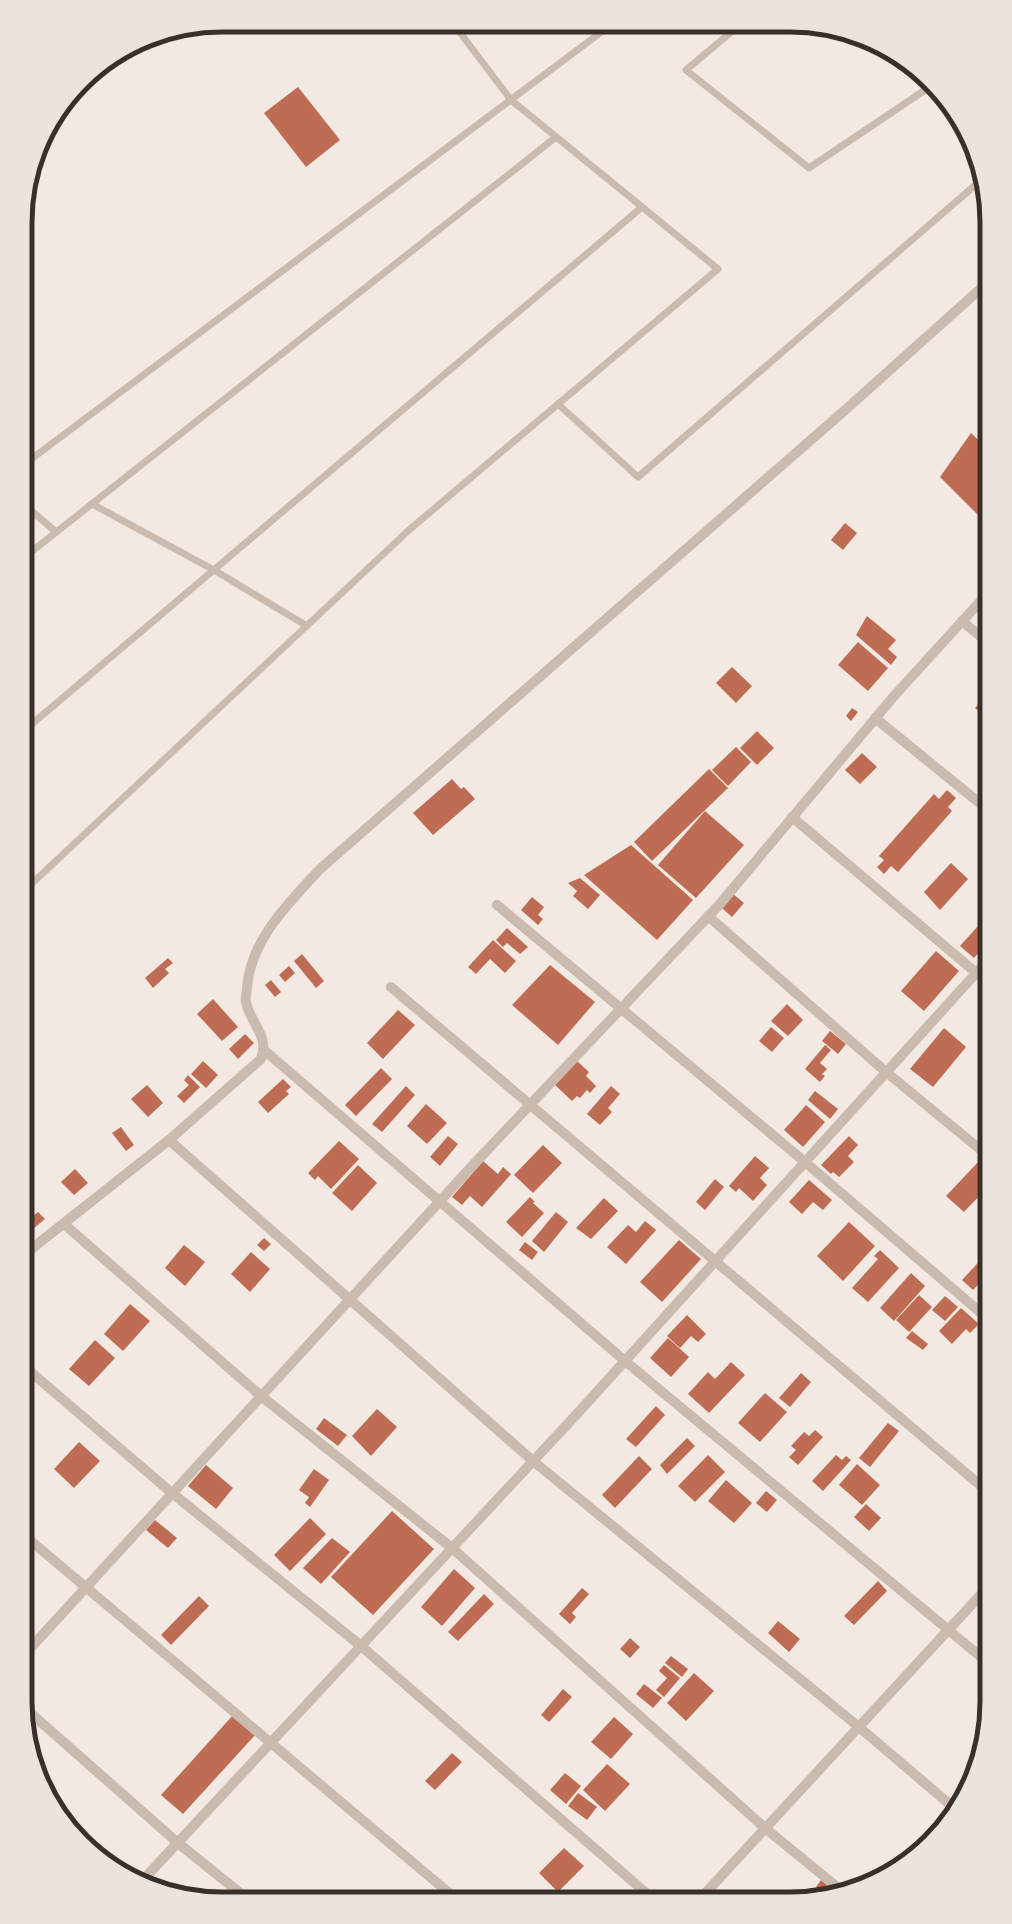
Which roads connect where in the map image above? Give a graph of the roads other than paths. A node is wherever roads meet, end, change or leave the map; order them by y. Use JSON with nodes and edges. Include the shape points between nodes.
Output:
{"nodes":[{"id":1,"x":460,"y":32,"type":"edge"},
{"id":2,"x":601,"y":32,"type":"edge"},
{"id":3,"x":731,"y":32,"type":"edge"},
{"id":4,"x":926,"y":90,"type":"edge"},
{"id":5,"x":511,"y":100,"type":"junction"},
{"id":6,"x":556,"y":137,"type":"junction"},
{"id":7,"x":976,"y":185,"type":"edge"},
{"id":8,"x":642,"y":207,"type":"junction"},
{"id":9,"x":980,"y":289,"type":"edge"},
{"id":10,"x":558,"y":404,"type":"junction"},
{"id":11,"x":32,"y":459,"type":"edge"},
{"id":12,"x":92,"y":504,"type":"junction"},
{"id":13,"x":32,"y":511,"type":"edge"},
{"id":14,"x":56,"y":532,"type":"junction"},
{"id":15,"x":32,"y":551,"type":"edge"},
{"id":16,"x":214,"y":570,"type":"junction"},
{"id":17,"x":980,"y":602,"type":"edge"},
{"id":18,"x":962,"y":621,"type":"junction"},
{"id":19,"x":307,"y":626,"type":"junction"},
{"id":20,"x":980,"y":636,"type":"edge"},
{"id":21,"x":876,"y":718,"type":"junction"},
{"id":22,"x":32,"y":724,"type":"edge"},
{"id":23,"x":980,"y":803,"type":"edge"},
{"id":24,"x":792,"y":817,"type":"junction"},
{"id":25,"x":32,"y":883,"type":"edge"},
{"id":26,"x":497,"y":905,"type":"dead end"},
{"id":27,"x":708,"y":916,"type":"junction"},
{"id":28,"x":980,"y":969,"type":"edge"},
{"id":29,"x":976,"y":973,"type":"junction"},
{"id":30,"x":980,"y":976,"type":"edge"},
{"id":31,"x":391,"y":987,"type":"dead end"},
{"id":32,"x":621,"y":1008,"type":"junction"},
{"id":33,"x":264,"y":1050,"type":"junction"},
{"id":34,"x":886,"y":1072,"type":"junction"},
{"id":35,"x":530,"y":1104,"type":"junction"},
{"id":36,"x":169,"y":1140,"type":"junction"},
{"id":37,"x":980,"y":1149,"type":"edge"},
{"id":38,"x":805,"y":1162,"type":"junction"},
{"id":39,"x":439,"y":1202,"type":"junction"},
{"id":40,"x":64,"y":1224,"type":"junction"},
{"id":41,"x":32,"y":1249,"type":"edge"},
{"id":42,"x":715,"y":1261,"type":"junction"},
{"id":43,"x":350,"y":1299,"type":"junction"},
{"id":44,"x":980,"y":1312,"type":"edge"},
{"id":45,"x":625,"y":1361,"type":"junction"},
{"id":46,"x":32,"y":1374,"type":"edge"},
{"id":47,"x":261,"y":1396,"type":"junction"},
{"id":48,"x":533,"y":1461,"type":"junction"},
{"id":49,"x":980,"y":1485,"type":"edge"},
{"id":50,"x":172,"y":1493,"type":"junction"},
{"id":51,"x":32,"y":1542,"type":"edge"},
{"id":52,"x":452,"y":1548,"type":"junction"},
{"id":53,"x":87,"y":1586,"type":"junction"},
{"id":54,"x":980,"y":1596,"type":"edge"},
{"id":55,"x":949,"y":1630,"type":"junction"},
{"id":56,"x":32,"y":1646,"type":"edge"},
{"id":57,"x":361,"y":1646,"type":"junction"},
{"id":58,"x":980,"y":1656,"type":"edge"},
{"id":59,"x":32,"y":1713,"type":"edge"},
{"id":60,"x":860,"y":1727,"type":"junction"},
{"id":61,"x":271,"y":1743,"type":"junction"},
{"id":62,"x":950,"y":1805,"type":"edge"},
{"id":63,"x":765,"y":1828,"type":"junction"},
{"id":64,"x":178,"y":1843,"type":"junction"},
{"id":65,"x":147,"y":1877,"type":"edge"},
{"id":66,"x":837,"y":1886,"type":"edge"},
{"id":67,"x":239,"y":1892,"type":"edge"},
{"id":68,"x":448,"y":1892,"type":"edge"},
{"id":69,"x":645,"y":1892,"type":"edge"},
{"id":70,"x":706,"y":1892,"type":"edge"}],
"edges":[{"from":1,"to":5,"type":"lane"},
{"from":2,"to":5,"type":"lane"},
{"from":3,"to":4,"type":"lane","via":[[686,70],[809,168]]},
{"from":5,"to":6,"type":"lane"},
{"from":5,"to":11,"type":"lane"},
{"from":6,"to":8,"type":"lane"},
{"from":6,"to":12,"type":"lane"},
{"from":7,"to":10,"type":"lane","via":[[638,477]]},
{"from":8,"to":10,"type":"lane","via":[[718,269]]},
{"from":8,"to":16,"type":"lane"},
{"from":9,"to":33,"type":"street","via":[[838,417],[320,869],[285,907],[262,939],[248,972],[246,1001],[262,1038]]},
{"from":10,"to":19,"type":"lane","via":[[409,530]]},
{"from":12,"to":14,"type":"lane"},
{"from":12,"to":16,"type":"lane"},
{"from":13,"to":14,"type":"lane"},
{"from":14,"to":15,"type":"lane"},
{"from":16,"to":19,"type":"lane"},
{"from":16,"to":22,"type":"lane"},
{"from":17,"to":18,"type":"street"},
{"from":18,"to":20,"type":"street"},
{"from":18,"to":21,"type":"street"},
{"from":19,"to":25,"type":"lane"},
{"from":21,"to":23,"type":"street"},
{"from":21,"to":24,"type":"street"},
{"from":24,"to":27,"type":"street"},
{"from":24,"to":29,"type":"street"},
{"from":26,"to":32,"type":"street"},
{"from":27,"to":32,"type":"street"},
{"from":27,"to":34,"type":"street"},
{"from":28,"to":29,"type":"street"},
{"from":29,"to":30,"type":"street"},
{"from":29,"to":34,"type":"street"},
{"from":31,"to":35,"type":"street"},
{"from":32,"to":35,"type":"street"},
{"from":32,"to":38,"type":"street"},
{"from":33,"to":36,"type":"street","via":[[260,1059]]},
{"from":33,"to":39,"type":"street"},
{"from":34,"to":37,"type":"street"},
{"from":34,"to":38,"type":"street"},
{"from":35,"to":39,"type":"street"},
{"from":35,"to":42,"type":"street"},
{"from":36,"to":40,"type":"street"},
{"from":36,"to":43,"type":"street"},
{"from":38,"to":42,"type":"street"},
{"from":38,"to":44,"type":"street"},
{"from":39,"to":43,"type":"street"},
{"from":39,"to":45,"type":"street"},
{"from":40,"to":41,"type":"street"},
{"from":40,"to":47,"type":"street"},
{"from":42,"to":45,"type":"street"},
{"from":42,"to":49,"type":"street"},
{"from":43,"to":47,"type":"street"},
{"from":43,"to":48,"type":"street"},
{"from":45,"to":48,"type":"street"},
{"from":45,"to":55,"type":"street"},
{"from":46,"to":50,"type":"street"},
{"from":47,"to":50,"type":"street"},
{"from":47,"to":52,"type":"street"},
{"from":48,"to":52,"type":"street"},
{"from":48,"to":60,"type":"street"},
{"from":50,"to":53,"type":"street"},
{"from":50,"to":57,"type":"street"},
{"from":51,"to":53,"type":"street"},
{"from":52,"to":57,"type":"street"},
{"from":52,"to":63,"type":"street"},
{"from":53,"to":56,"type":"street"},
{"from":53,"to":61,"type":"street"},
{"from":54,"to":55,"type":"street"},
{"from":55,"to":58,"type":"street"},
{"from":55,"to":60,"type":"street"},
{"from":57,"to":61,"type":"street"},
{"from":57,"to":69,"type":"street"},
{"from":59,"to":64,"type":"street"},
{"from":60,"to":62,"type":"street"},
{"from":60,"to":63,"type":"street"},
{"from":61,"to":64,"type":"street"},
{"from":61,"to":68,"type":"street"},
{"from":63,"to":66,"type":"street"},
{"from":63,"to":70,"type":"street"},
{"from":64,"to":65,"type":"street"},
{"from":64,"to":67,"type":"street"}]}
